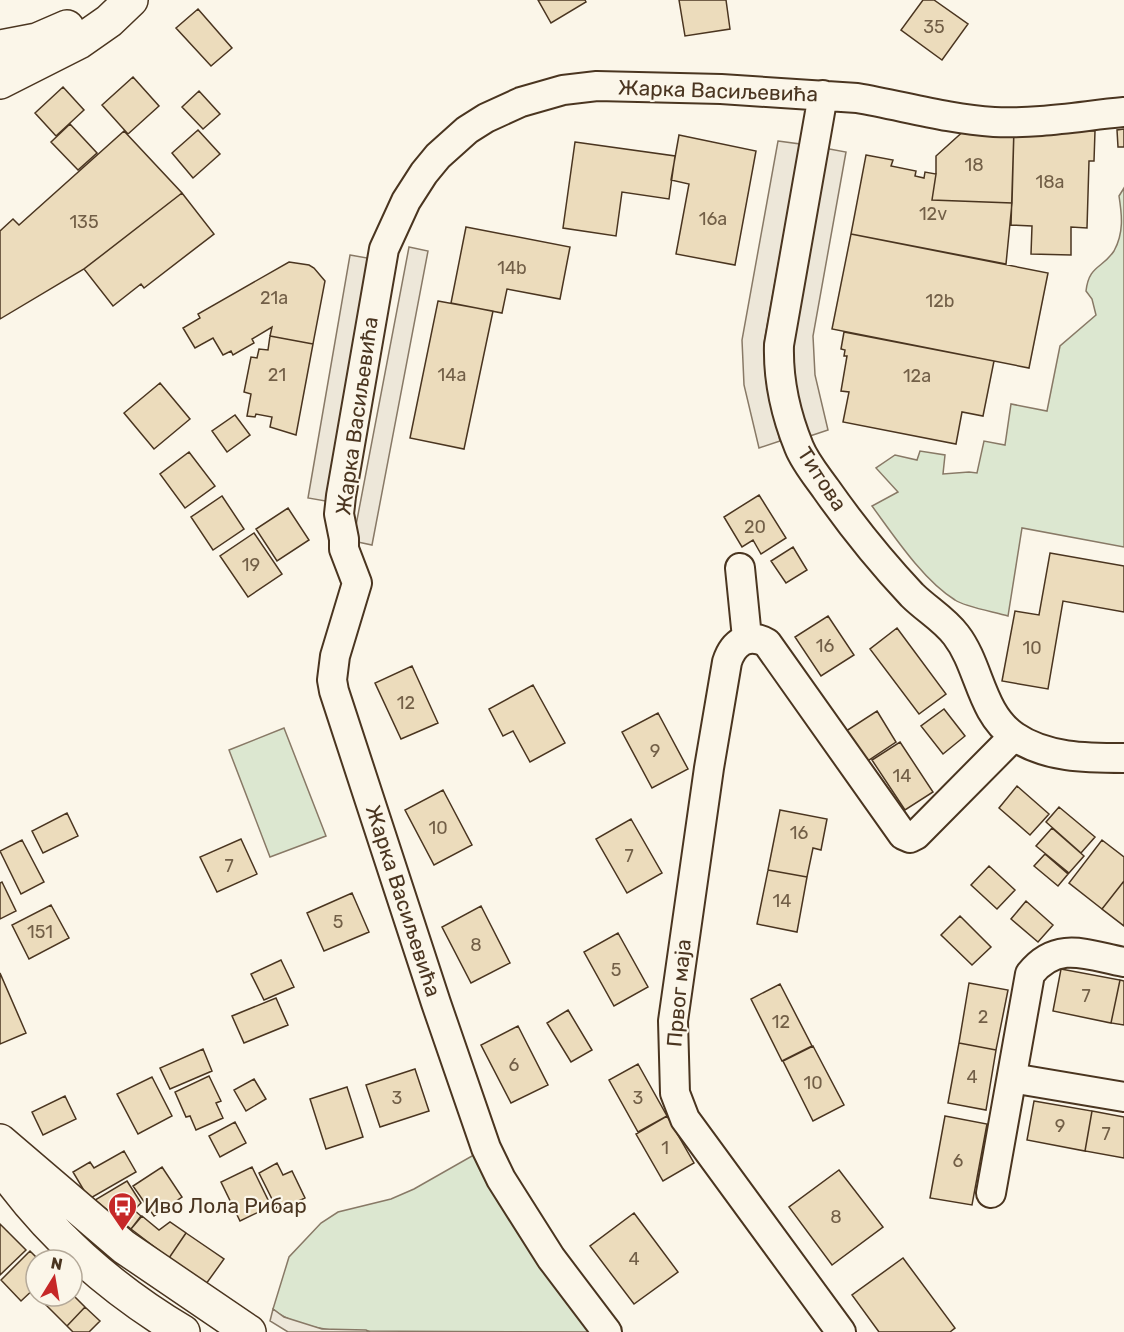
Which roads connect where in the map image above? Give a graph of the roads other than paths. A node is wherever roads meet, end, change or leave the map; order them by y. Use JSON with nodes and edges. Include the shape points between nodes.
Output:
{"nodes":[{"id":1,"x":116,"y":0,"type":"edge"},
{"id":2,"x":131,"y":0,"type":"edge"},
{"id":3,"x":0,"y":47,"type":"edge"},
{"id":4,"x":0,"y":82,"type":"edge"},
{"id":5,"x":823,"y":95,"type":"junction"},
{"id":6,"x":1124,"y":112,"type":"edge"},
{"id":7,"x":740,"y":568,"type":"dead end"},
{"id":8,"x":758,"y":642,"type":"junction"},
{"id":9,"x":1014,"y":736,"type":"junction"},
{"id":10,"x":1124,"y":758,"type":"edge"},
{"id":11,"x":1124,"y":962,"type":"edge"},
{"id":12,"x":1012,"y":1078,"type":"junction"},
{"id":13,"x":1124,"y":1097,"type":"edge"},
{"id":14,"x":0,"y":1141,"type":"edge"},
{"id":15,"x":0,"y":1165,"type":"edge"},
{"id":16,"x":991,"y":1193,"type":"dead end"},
{"id":17,"x":183,"y":1332,"type":"edge"},
{"id":18,"x":249,"y":1332,"type":"edge"},
{"id":19,"x":607,"y":1332,"type":"edge"},
{"id":20,"x":841,"y":1332,"type":"edge"}],
"edges":[{"from":1,"to":3,"type":"main road","via":[[37,40]]},
{"from":2,"to":4,"type":"main road","via":[[79,42]]},
{"from":5,"to":6,"type":"street","name":"Жарка Васиљевића","via":[[881,101],[995,122],[1039,122]]},
{"from":5,"to":9,"type":"street","name":"Титова","via":[[779,345],[781,379],[791,424],[805,460],[849,520],[915,598],[955,633],[971,659],[988,704]]},
{"from":5,"to":19,"type":"street","name":"Жарка Васиљевића","via":[[597,86],[563,90],[521,102],[467,129],[438,156],[406,201],[380,267],[339,514],[344,549],[357,583],[335,656],[334,691],[486,1148],[551,1258]]},
{"from":7,"to":8,"type":"street"},
{"from":8,"to":9,"type":"street","via":[[903,835],[910,838]]},
{"from":8,"to":20,"type":"street","name":"Првог маја","via":[[732,649],[727,662],[674,1021],[675,1093],[685,1119]]},
{"from":9,"to":10,"type":"street","name":"Титова","via":[[1053,754]]},
{"from":11,"to":12,"type":"street","via":[[1062,952],[1037,965],[1030,974]]},
{"from":12,"to":13,"type":"street"},
{"from":12,"to":16,"type":"street"},
{"from":14,"to":18,"type":"main road","via":[[124,1247]]},
{"from":15,"to":17,"type":"main road","via":[[28,1204],[104,1277],[137,1304]]}]}
